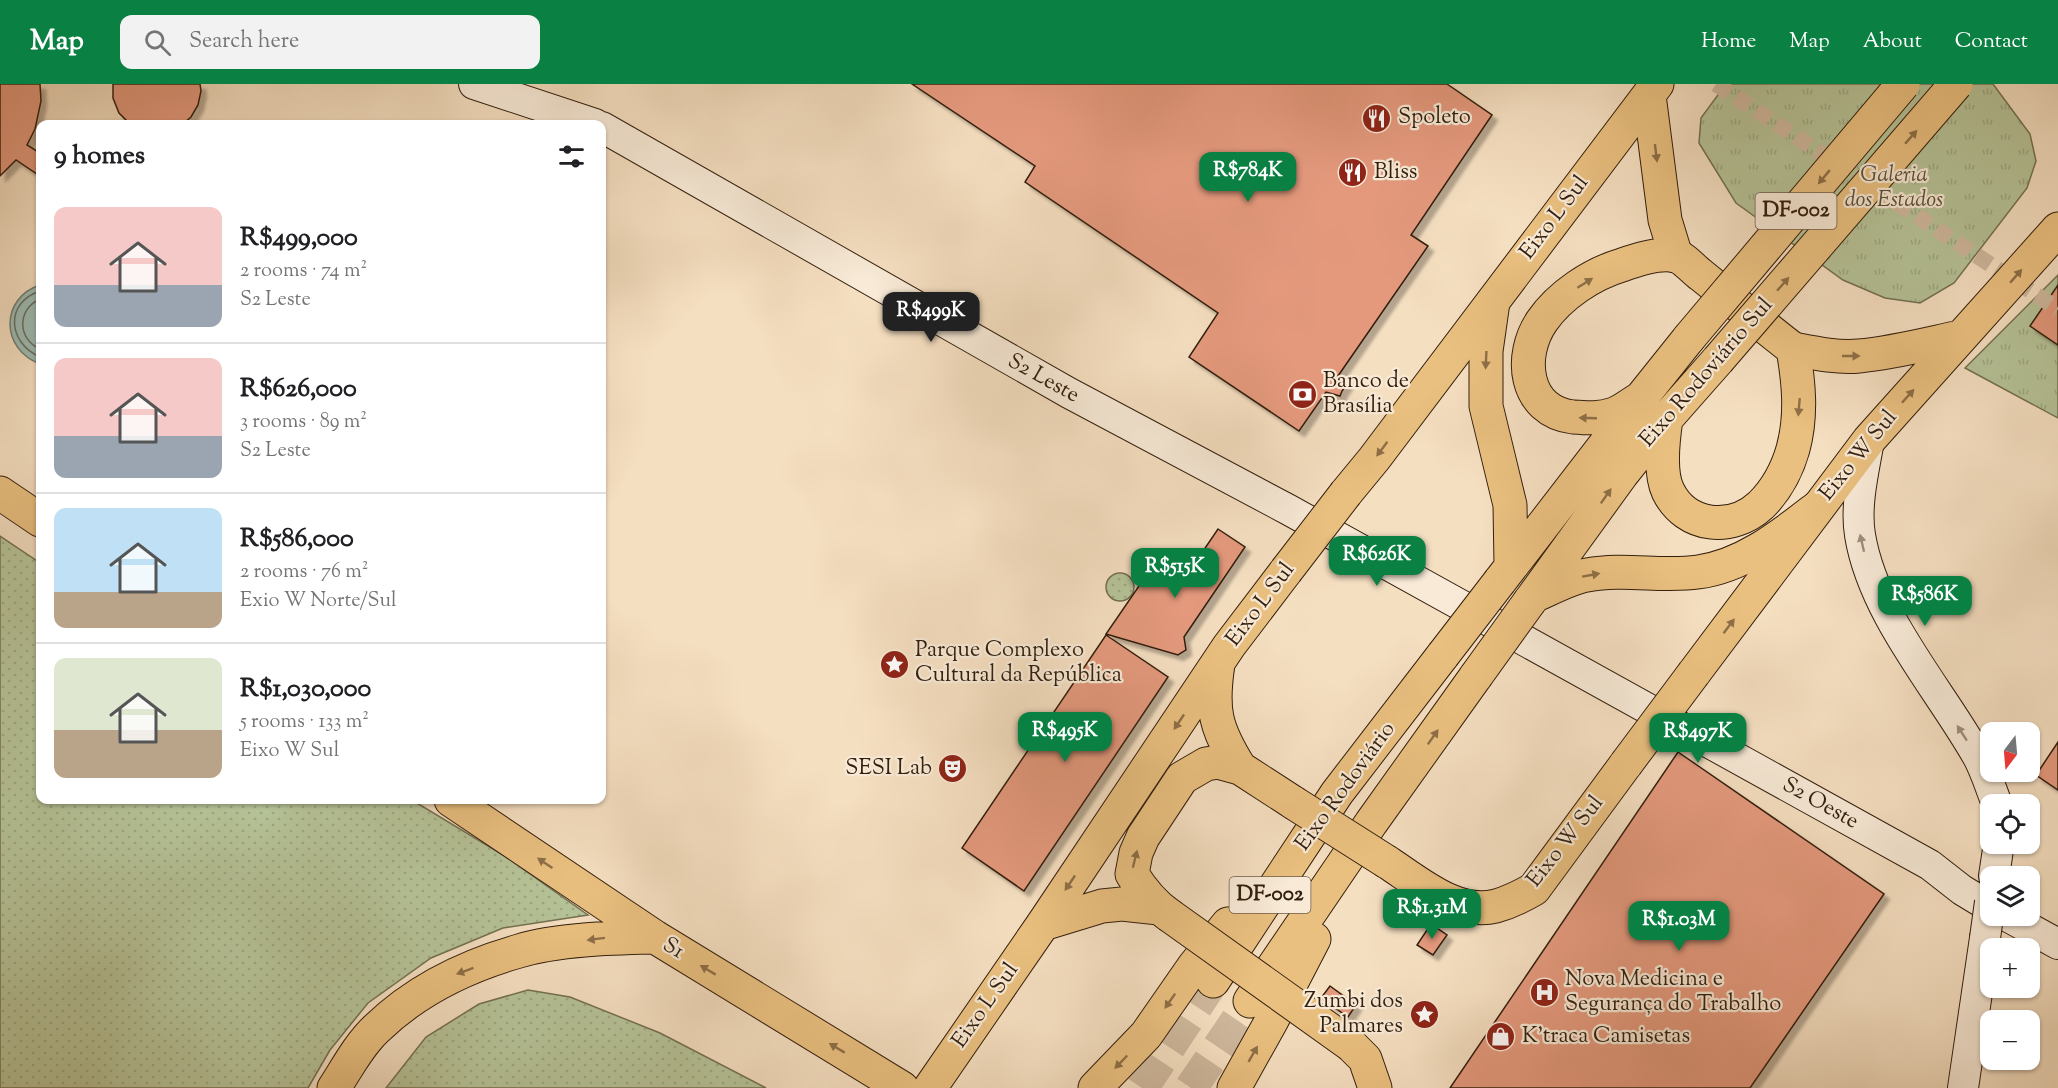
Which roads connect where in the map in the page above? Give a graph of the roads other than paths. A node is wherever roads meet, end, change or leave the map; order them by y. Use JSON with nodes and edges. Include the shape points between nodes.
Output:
{"nodes":[{"id":1,"x":474,"y":84,"type":"edge"},
{"id":2,"x":542,"y":84,"type":"edge"},
{"id":3,"x":1903,"y":84,"type":"edge"},
{"id":4,"x":1956,"y":84,"type":"edge"},
{"id":5,"x":1653,"y":89,"type":"edge"},
{"id":6,"x":583,"y":120,"type":"edge"},
{"id":7,"x":591,"y":120,"type":"edge"},
{"id":8,"x":606,"y":129,"type":"edge"},
{"id":9,"x":2058,"y":205,"type":"edge"},
{"id":10,"x":2052,"y":236,"type":"edge"},
{"id":11,"x":1676,"y":256,"type":"junction"},
{"id":12,"x":1493,"y":302,"type":"junction"},
{"id":13,"x":1960,"y":337,"type":"junction"},
{"id":14,"x":1793,"y":349,"type":"junction"},
{"id":15,"x":1641,"y":398,"type":"junction"},
{"id":16,"x":1666,"y":418,"type":"junction"},
{"id":17,"x":1869,"y":440,"type":"junction"},
{"id":18,"x":0,"y":493,"type":"edge"},
{"id":19,"x":1818,"y":507,"type":"junction"},
{"id":20,"x":36,"y":517,"type":"edge"},
{"id":21,"x":1505,"y":573,"type":"junction"},
{"id":22,"x":1533,"y":598,"type":"junction"},
{"id":23,"x":1489,"y":622,"type":"joint"},
{"id":24,"x":1443,"y":655,"type":"joint"},
{"id":25,"x":1219,"y":662,"type":"junction"},
{"id":26,"x":1476,"y":676,"type":"joint"},
{"id":27,"x":1240,"y":768,"type":"junction"},
{"id":28,"x":1337,"y":794,"type":"junction"},
{"id":29,"x":1993,"y":794,"type":"edge"},
{"id":30,"x":457,"y":804,"type":"edge"},
{"id":31,"x":1371,"y":823,"type":"junction"},
{"id":32,"x":1930,"y":865,"type":"junction"},
{"id":33,"x":1980,"y":881,"type":"edge"},
{"id":34,"x":1980,"y":901,"type":"edge"},
{"id":35,"x":1164,"y":912,"type":"junction"},
{"id":36,"x":2040,"y":914,"type":"edge"},
{"id":37,"x":1043,"y":924,"type":"junction"},
{"id":38,"x":2058,"y":924,"type":"edge"},
{"id":39,"x":1987,"y":926,"type":"edge"},
{"id":40,"x":2026,"y":926,"type":"edge"},
{"id":41,"x":655,"y":937,"type":"junction"},
{"id":42,"x":2058,"y":944,"type":"edge"},
{"id":43,"x":1213,"y":981,"type":"tunnel mouth"},
{"id":44,"x":1250,"y":1001,"type":"tunnel mouth"},
{"id":45,"x":334,"y":1088,"type":"edge"},
{"id":46,"x":902,"y":1088,"type":"edge"},
{"id":47,"x":930,"y":1088,"type":"edge"},
{"id":48,"x":1095,"y":1088,"type":"edge"},
{"id":49,"x":1234,"y":1088,"type":"edge"},
{"id":50,"x":1375,"y":1088,"type":"edge"},
{"id":51,"x":1963,"y":1088,"type":"edge"}],
"edges":[{"from":1,"to":6,"type":"main road"},
{"from":2,"to":7,"type":"main road"},
{"from":3,"to":15,"type":"main road","name":"Eixo Rodoviário Sul","number":"DF-002","one_way":true,"bridge":true},
{"from":16,"to":4,"type":"main road","name":"Eixo Rodoviário Sul","number":"DF-002","one_way":true,"bridge":true},
{"from":5,"to":11,"type":"main road","one_way":true,"via":[[1665,220]]},
{"from":5,"to":12,"type":"main road","name":"Eixo L Sul"},
{"from":8,"to":23,"type":"main road","name":"S2 Leste","via":[[1059,388]]},
{"from":9,"to":10,"type":"main road"},
{"from":13,"to":10,"type":"main road","name":"Eixo W Sul","one_way":true},
{"from":11,"to":14,"type":"main road"},
{"from":15,"to":11,"type":"main road","one_way":true,"via":[[1601,418],[1568,416],[1553,410],[1532,389],[1528,363],[1532,344],[1541,322],[1583,283],[1648,256]]},
{"from":12,"to":21,"type":"main road","one_way":true,"via":[[1486,351],[1486,406],[1510,505]]},
{"from":12,"to":25,"type":"main road","name":"Eixo L Sul","one_way":true,"bridge":true},
{"from":14,"to":13,"type":"main road","one_way":true,"via":[[1857,356]]},
{"from":17,"to":13,"type":"main road","name":"Eixo W Sul","one_way":true},
{"from":14,"to":16,"type":"main road","one_way":true,"via":[[1800,398],[1793,449],[1774,490],[1760,506],[1738,519],[1718,523],[1697,520],[1680,509],[1667,490],[1663,465]]},
{"from":15,"to":21,"type":"main road","name":"Eixo Rodoviário Sul","number":"DF-002"},
{"from":22,"to":16,"type":"main road","name":"Eixo Rodoviário Sul","number":"DF-002","one_way":true},
{"from":17,"to":19,"type":"main road","name":"Eixo W Sul"},
{"from":29,"to":17,"type":"main road","one_way":true,"via":[[1979,759],[1886,608],[1868,571],[1860,533],[1860,500]]},
{"from":18,"to":20,"type":"main road"},
{"from":22,"to":19,"type":"main road","one_way":true,"via":[[1585,575],[1698,572],[1726,565],[1775,540]]},
{"from":27,"to":19,"type":"main road","name":"Eixo W Sul","one_way":true,"bridge":true,"via":[[1440,897],[1472,908],[1514,900],[1534,889]]},
{"from":21,"to":24,"type":"main road","name":"Eixo Rodoviário Sul","number":"DF-002","bridge":true},
{"from":22,"to":26,"type":"main road","name":"Eixo Rodoviário Sul","number":"DF-002","bridge":true},
{"from":23,"to":32,"type":"main road","name":"S2 Oeste"},
{"from":24,"to":28,"type":"main road","name":"Eixo Rodoviário","number":"DF-002"},
{"from":25,"to":27,"type":"main road","via":[[1214,696],[1218,726]]},
{"from":25,"to":37,"type":"main road","name":"Eixo L Sul","one_way":true},
{"from":31,"to":26,"type":"main road","name":"Eixo Rodoviário","number":"DF-002","one_way":true},
{"from":35,"to":27,"type":"main road","name":"Eixo W Sul","one_way":true,"via":[[1132,874],[1143,837],[1182,778],[1206,764],[1218,762]]},
{"from":28,"to":43,"type":"main road","name":"Eixo Rodoviário","number":"DF-002"},
{"from":28,"to":48,"type":"main road","one_way":true,"via":[[1194,966],[1146,1035]]},
{"from":41,"to":30,"type":"main road","name":"S1","one_way":true},
{"from":31,"to":44,"type":"main road","name":"Eixo Rodoviário","number":"DF-002"},
{"from":49,"to":31,"type":"main road","one_way":true},
{"from":32,"to":33,"type":"main road","name":"S2 Oeste"},
{"from":32,"to":34,"type":"main road","name":"S2 Oeste"},
{"from":35,"to":37,"type":"main road","via":[[1122,904]]},
{"from":35,"to":50,"type":"main road","name":"Eixo W Sul","bridge":true,"via":[[1351,1045],[1365,1059]]},
{"from":36,"to":38,"type":"main road"},
{"from":37,"to":47,"type":"main road","name":"Eixo L Sul"},
{"from":39,"to":51,"type":"main road","bridge":true},
{"from":40,"to":42,"type":"main road"},
{"from":41,"to":45,"type":"main road","one_way":true,"via":[[609,938],[520,950],[443,979],[374,1030]]},
{"from":46,"to":41,"type":"main road","name":"S1","one_way":true}]}
